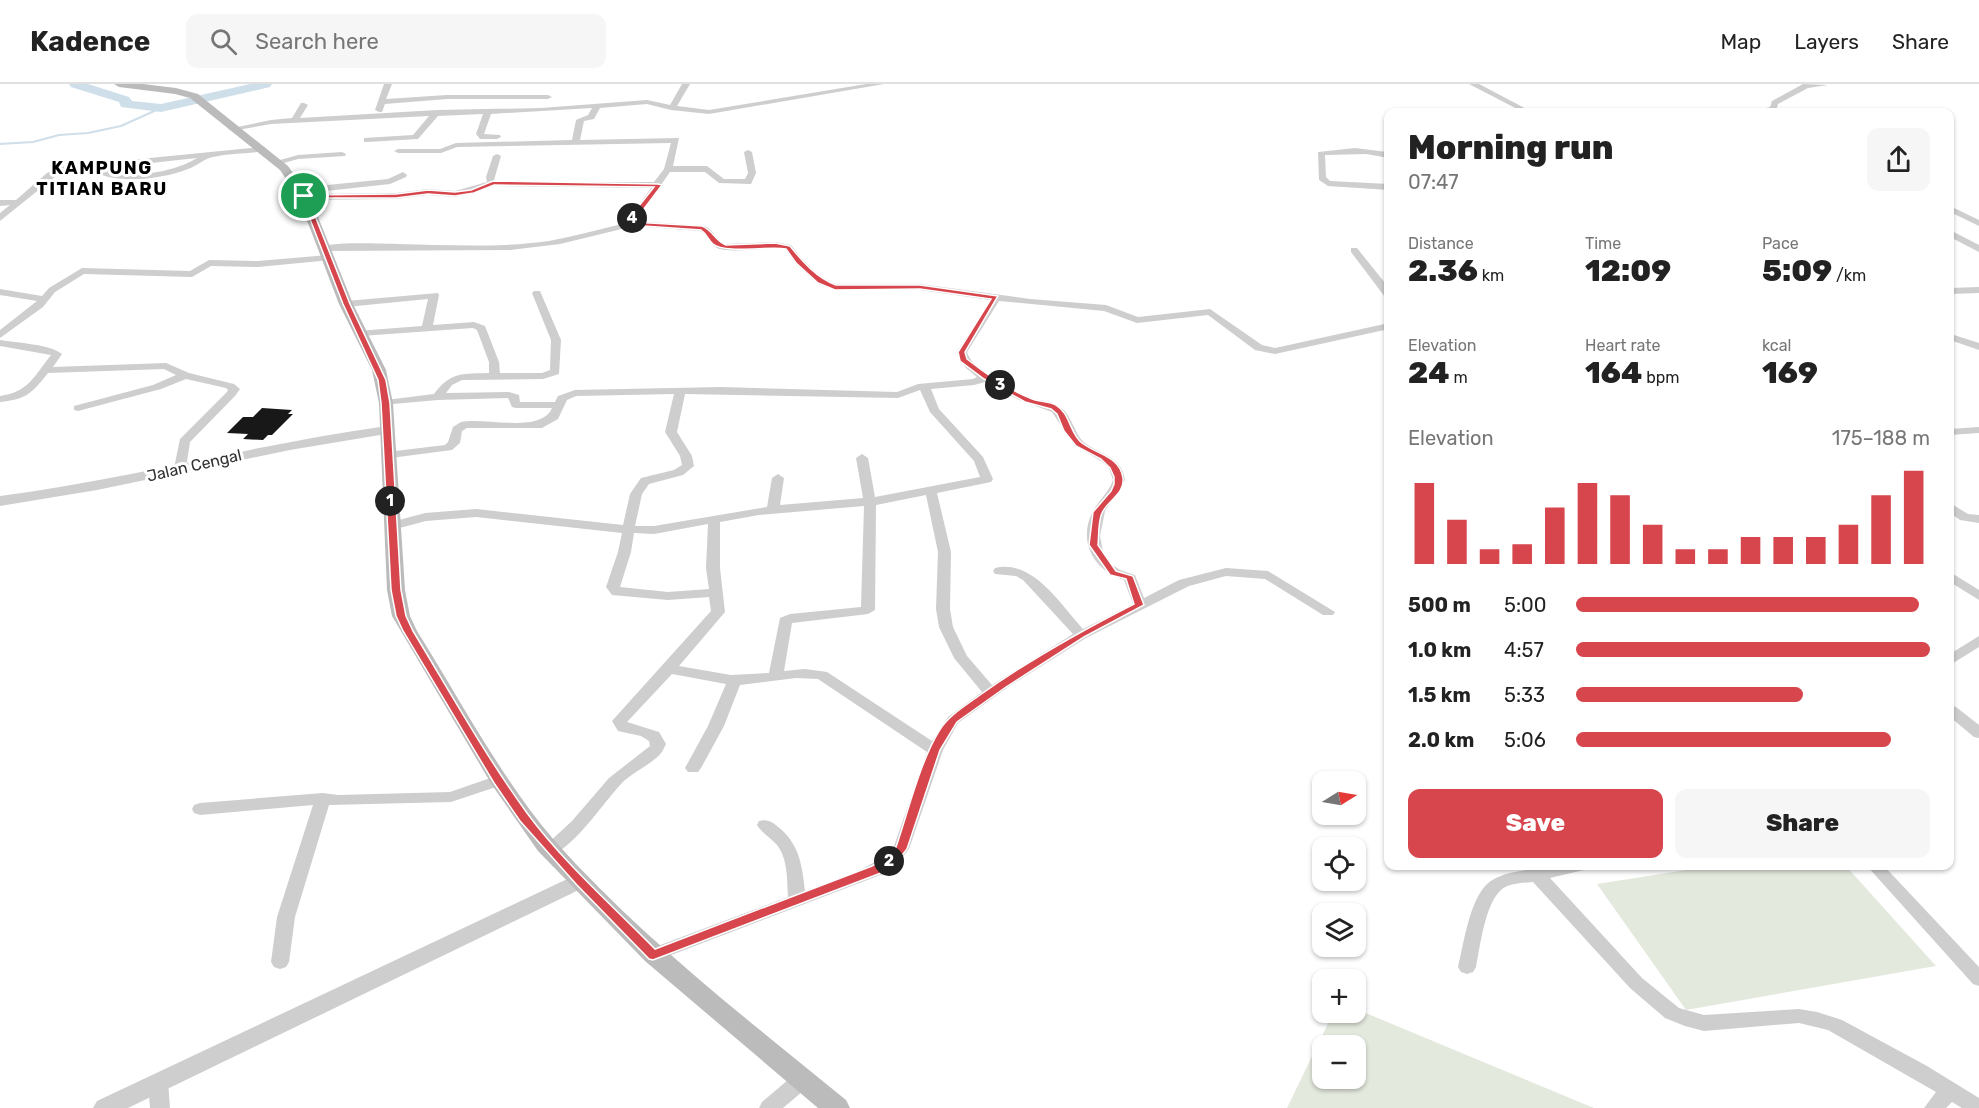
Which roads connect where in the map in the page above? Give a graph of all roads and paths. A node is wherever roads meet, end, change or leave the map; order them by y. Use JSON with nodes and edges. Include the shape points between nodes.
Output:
{"nodes":[{"id":1,"x":119,"y":84,"type":"edge"},
{"id":2,"x":388,"y":84,"type":"edge"},
{"id":3,"x":686,"y":84,"type":"edge"},
{"id":4,"x":880,"y":84,"type":"edge"},
{"id":5,"x":1473,"y":84,"type":"edge"},
{"id":6,"x":1824,"y":85,"type":"edge"},
{"id":7,"x":548,"y":97,"type":"dead end"},
{"id":8,"x":382,"y":102,"type":"junction"},
{"id":9,"x":304,"y":105,"type":"dead end"},
{"id":10,"x":598,"y":105,"type":"junction"},
{"id":11,"x":671,"y":108,"type":"junction"},
{"id":12,"x":1520,"y":108,"type":"edge"},
{"id":13,"x":1772,"y":108,"type":"edge"},
{"id":14,"x":488,"y":111,"type":"junction"},
{"id":15,"x":437,"y":112,"type":"junction"},
{"id":16,"x":377,"y":115,"type":"junction"},
{"id":17,"x":295,"y":120,"type":"junction"},
{"id":18,"x":232,"y":129,"type":"junction"},
{"id":19,"x":367,"y":140,"type":"dead end"},
{"id":20,"x":575,"y":143,"type":"junction"},
{"id":21,"x":496,"y":144,"type":"junction"},
{"id":22,"x":262,"y":149,"type":"junction"},
{"id":23,"x":398,"y":151,"type":"dead end"},
{"id":24,"x":748,"y":152,"type":"dead end"},
{"id":25,"x":342,"y":154,"type":"dead end"},
{"id":26,"x":1384,"y":154,"type":"edge"},
{"id":27,"x":209,"y":155,"type":"junction"},
{"id":28,"x":497,"y":156,"type":"dead end"},
{"id":29,"x":277,"y":162,"type":"junction"},
{"id":30,"x":102,"y":164,"type":"junction"},
{"id":31,"x":668,"y":169,"type":"junction"},
{"id":32,"x":403,"y":175,"type":"dead end"},
{"id":33,"x":493,"y":183,"type":"junction"},
{"id":34,"x":658,"y":185,"type":"junction"},
{"id":35,"x":1384,"y":187,"type":"edge"},
{"id":36,"x":302,"y":194,"type":"junction"},
{"id":37,"x":20,"y":202,"type":"junction"},
{"id":38,"x":0,"y":203,"type":"edge"},
{"id":39,"x":1954,"y":211,"type":"edge"},
{"id":40,"x":0,"y":218,"type":"edge"},
{"id":41,"x":1979,"y":223,"type":"edge"},
{"id":42,"x":631,"y":224,"type":"junction"},
{"id":43,"x":1954,"y":235,"type":"edge"},
{"id":44,"x":1979,"y":249,"type":"edge"},
{"id":45,"x":1354,"y":250,"type":"dead end"},
{"id":46,"x":326,"y":253,"type":"junction"},
{"id":47,"x":1384,"y":289,"type":"edge"},
{"id":48,"x":1979,"y":290,"type":"edge"},
{"id":49,"x":1954,"y":291,"type":"edge"},
{"id":50,"x":0,"y":292,"type":"edge"},
{"id":51,"x":537,"y":293,"type":"dead end"},
{"id":52,"x":44,"y":298,"type":"junction"},
{"id":53,"x":996,"y":298,"type":"junction"},
{"id":54,"x":346,"y":304,"type":"junction"},
{"id":55,"x":1384,"y":327,"type":"edge"},
{"id":56,"x":427,"y":328,"type":"junction"},
{"id":57,"x":361,"y":333,"type":"junction"},
{"id":58,"x":0,"y":335,"type":"edge"},
{"id":59,"x":1954,"y":338,"type":"dead end"},
{"id":60,"x":0,"y":344,"type":"edge"},
{"id":61,"x":1979,"y":347,"type":"edge"},
{"id":62,"x":46,"y":370,"type":"junction"},
{"id":63,"x":186,"y":375,"type":"junction"},
{"id":64,"x":495,"y":376,"type":"junction"},
{"id":65,"x":986,"y":378,"type":"junction"},
{"id":66,"x":924,"y":386,"type":"junction"},
{"id":67,"x":680,"y":392,"type":"junction"},
{"id":68,"x":438,"y":397,"type":"junction"},
{"id":69,"x":0,"y":399,"type":"edge"},
{"id":70,"x":386,"y":403,"type":"junction"},
{"id":71,"x":560,"y":405,"type":"junction"},
{"id":72,"x":78,"y":408,"type":"dead end"},
{"id":73,"x":387,"y":430,"type":"junction"},
{"id":74,"x":1979,"y":430,"type":"edge"},
{"id":75,"x":1954,"y":432,"type":"edge"},
{"id":76,"x":387,"y":456,"type":"junction"},
{"id":77,"x":862,"y":459,"type":"dead end"},
{"id":78,"x":180,"y":468,"type":"junction"},
{"id":79,"x":777,"y":478,"type":"dead end"},
{"id":80,"x":931,"y":493,"type":"junction"},
{"id":81,"x":0,"y":501,"type":"edge"},
{"id":82,"x":870,"y":502,"type":"junction"},
{"id":83,"x":773,"y":509,"type":"junction"},
{"id":84,"x":1954,"y":510,"type":"edge"},
{"id":85,"x":714,"y":519,"type":"junction"},
{"id":86,"x":1979,"y":519,"type":"edge"},
{"id":87,"x":392,"y":525,"type":"junction"},
{"id":88,"x":627,"y":530,"type":"junction"},
{"id":89,"x":1000,"y":571,"type":"dead end"},
{"id":90,"x":1954,"y":579,"type":"edge"},
{"id":91,"x":716,"y":592,"type":"junction"},
{"id":92,"x":1979,"y":596,"type":"edge"},
{"id":93,"x":1140,"y":605,"type":"junction"},
{"id":94,"x":1328,"y":612,"type":"dead end"},
{"id":95,"x":1081,"y":635,"type":"junction"},
{"id":96,"x":1979,"y":640,"type":"edge"},
{"id":97,"x":1954,"y":658,"type":"edge"},
{"id":98,"x":669,"y":669,"type":"junction"},
{"id":99,"x":776,"y":676,"type":"junction"},
{"id":100,"x":735,"y":680,"type":"junction"},
{"id":101,"x":992,"y":693,"type":"junction"},
{"id":102,"x":1954,"y":712,"type":"edge"},
{"id":103,"x":1979,"y":733,"type":"edge"},
{"id":104,"x":935,"y":750,"type":"junction"},
{"id":105,"x":693,"y":768,"type":"dead end"},
{"id":106,"x":498,"y":780,"type":"junction"},
{"id":107,"x":323,"y":799,"type":"junction"},
{"id":108,"x":200,"y":809,"type":"dead end"},
{"id":109,"x":765,"y":825,"type":"dead end"},
{"id":110,"x":551,"y":850,"type":"junction"},
{"id":111,"x":1560,"y":870,"type":"edge"},
{"id":112,"x":1879,"y":870,"type":"edge"},
{"id":113,"x":1537,"y":875,"type":"junction"},
{"id":114,"x":580,"y":881,"type":"junction"},
{"id":115,"x":797,"y":900,"type":"junction"},
{"id":116,"x":653,"y":955,"type":"junction"},
{"id":117,"x":280,"y":962,"type":"dead end"},
{"id":118,"x":1467,"y":967,"type":"dead end"},
{"id":119,"x":1979,"y":979,"type":"edge"},
{"id":120,"x":802,"y":1080,"type":"junction"},
{"id":121,"x":158,"y":1082,"type":"junction"},
{"id":122,"x":1950,"y":1091,"type":"junction"},
{"id":123,"x":105,"y":1108,"type":"edge"},
{"id":124,"x":160,"y":1108,"type":"edge"},
{"id":125,"x":769,"y":1108,"type":"edge"},
{"id":126,"x":837,"y":1108,"type":"edge"},
{"id":127,"x":1934,"y":1108,"type":"edge"},
{"id":128,"x":1978,"y":1108,"type":"edge"}],
"edges":[{"from":1,"to":18,"type":"main road","via":[[176,91],[197,99]]},
{"from":2,"to":8,"type":"street"},
{"from":3,"to":11,"type":"street"},
{"from":4,"to":11,"type":"street","via":[[709,112]]},
{"from":5,"to":12,"type":"street"},
{"from":6,"to":13,"type":"street","via":[[1806,86]]},
{"from":7,"to":8,"type":"street","via":[[449,94]]},
{"from":8,"to":16,"type":"street"},
{"from":9,"to":17,"type":"street"},
{"from":10,"to":11,"type":"street","via":[[652,102]]},
{"from":10,"to":14,"type":"street"},
{"from":10,"to":20,"type":"street","via":[[591,117],[580,120]]},
{"from":14,"to":15,"type":"street"},
{"from":14,"to":21,"type":"street","via":[[480,134],[499,138]]},
{"from":15,"to":16,"type":"street"},
{"from":15,"to":19,"type":"street","via":[[415,137]]},
{"from":16,"to":17,"type":"street"},
{"from":17,"to":18,"type":"street"},
{"from":18,"to":22,"type":"main road"},
{"from":20,"to":21,"type":"street"},
{"from":20,"to":31,"type":"street","via":[[676,140]]},
{"from":21,"to":23,"type":"street","via":[[456,145],[441,151]]},
{"from":22,"to":27,"type":"street"},
{"from":22,"to":29,"type":"main road"},
{"from":24,"to":31,"type":"street","via":[[752,173],[748,182],[722,181],[707,169]]},
{"from":25,"to":29,"type":"street"},
{"from":26,"to":35,"type":"street","via":[[1321,154],[1322,178],[1328,183]]},
{"from":27,"to":30,"type":"street"},
{"from":27,"to":30,"type":"street","via":[[186,168],[165,173],[106,174],[99,171]]},
{"from":28,"to":33,"type":"street","via":[[490,172]]},
{"from":29,"to":36,"type":"main road"},
{"from":30,"to":37,"type":"street","via":[[55,171]]},
{"from":31,"to":34,"type":"street"},
{"from":32,"to":36,"type":"street","via":[[390,181]]},
{"from":33,"to":34,"type":"street"},
{"from":33,"to":36,"type":"street","via":[[455,194]]},
{"from":34,"to":42,"type":"street"},
{"from":36,"to":46,"type":"main road"},
{"from":37,"to":38,"type":"street"},
{"from":37,"to":40,"type":"street"},
{"from":39,"to":41,"type":"street"},
{"from":42,"to":46,"type":"street","via":[[533,245],[374,245]]},
{"from":42,"to":53,"type":"street","via":[[702,228],[716,244],[725,247],[788,247],[821,282],[835,288],[920,287]]},
{"from":43,"to":44,"type":"street"},
{"from":45,"to":47,"type":"street"},
{"from":46,"to":52,"type":"street","via":[[258,264],[209,263],[192,274],[82,271]]},
{"from":46,"to":54,"type":"main road"},
{"from":48,"to":49,"type":"street"},
{"from":50,"to":52,"type":"street"},
{"from":51,"to":64,"type":"street","via":[[556,340],[555,372],[543,376]]},
{"from":52,"to":58,"type":"street"},
{"from":53,"to":55,"type":"street","via":[[1107,308],[1137,320],[1210,312],[1259,348],[1275,351]]},
{"from":53,"to":65,"type":"street","via":[[962,352],[963,360]]},
{"from":54,"to":56,"type":"street","via":[[434,295]]},
{"from":54,"to":57,"type":"main road"},
{"from":56,"to":57,"type":"street"},
{"from":56,"to":64,"type":"street","via":[[481,328]]},
{"from":57,"to":70,"type":"main road","via":[[379,370]]},
{"from":59,"to":61,"type":"street"},
{"from":60,"to":62,"type":"street","via":[[55,352],[57,357]]},
{"from":62,"to":63,"type":"street","via":[[166,366]]},
{"from":62,"to":69,"type":"street","via":[[23,395]]},
{"from":63,"to":72,"type":"street","via":[[157,387]]},
{"from":63,"to":78,"type":"street","via":[[234,389],[184,441]]},
{"from":64,"to":68,"type":"street","via":[[453,379]]},
{"from":65,"to":66,"type":"street"},
{"from":65,"to":93,"type":"street","via":[[1028,400],[1053,407],[1079,445],[1104,457],[1114,467],[1118,484],[1098,512],[1094,545],[1113,573],[1130,578]]},
{"from":66,"to":67,"type":"street","via":[[898,395]]},
{"from":66,"to":80,"type":"street","via":[[934,410],[979,460],[988,477]]},
{"from":67,"to":71,"type":"street","via":[[574,393],[565,396]]},
{"from":67,"to":88,"type":"street","via":[[672,432],[688,466],[678,473],[643,483]]},
{"from":68,"to":70,"type":"street"},
{"from":68,"to":71,"type":"street","via":[[510,395],[515,397],[516,405]]},
{"from":70,"to":73,"type":"main road"},
{"from":71,"to":76,"type":"street","via":[[551,420],[538,426],[465,424],[457,429],[454,443],[448,448]]},
{"from":73,"to":76,"type":"main road"},
{"from":73,"to":78,"type":"street","name":"Jalan Cengal","via":[[323,438]]},
{"from":74,"to":75,"type":"street"},
{"from":76,"to":87,"type":"main road"},
{"from":77,"to":82,"type":"street"},
{"from":78,"to":81,"type":"street","name":"Jalan Cengal","via":[[105,485]]},
{"from":79,"to":83,"type":"street"},
{"from":80,"to":82,"type":"street"},
{"from":80,"to":101,"type":"street","via":[[941,524],[947,629],[963,663]]},
{"from":82,"to":83,"type":"street"},
{"from":82,"to":99,"type":"street","via":[[868,610],[785,621]]},
{"from":83,"to":85,"type":"street"},
{"from":84,"to":86,"type":"street","via":[[1964,517]]},
{"from":85,"to":88,"type":"street","via":[[654,530]]},
{"from":85,"to":91,"type":"street","via":[[712,568]]},
{"from":87,"to":88,"type":"street","via":[[425,517],[477,513]]},
{"from":87,"to":106,"type":"main road","via":[[401,616]]},
{"from":88,"to":91,"type":"street","via":[[614,591],[668,596]]},
{"from":89,"to":95,"type":"street","via":[[1019,572],[1028,577]]},
{"from":90,"to":92,"type":"street"},
{"from":91,"to":98,"type":"street","via":[[715,617]]},
{"from":93,"to":94,"type":"street","via":[[1184,583],[1240,572],[1268,575]]},
{"from":93,"to":95,"type":"street"},
{"from":95,"to":101,"type":"street"},
{"from":96,"to":97,"type":"street"},
{"from":98,"to":100,"type":"street"},
{"from":98,"to":110,"type":"street","via":[[619,722],[623,728],[654,736],[658,747],[603,792],[584,819]]},
{"from":99,"to":100,"type":"street"},
{"from":99,"to":104,"type":"street","via":[[822,675]]},
{"from":100,"to":105,"type":"street"},
{"from":101,"to":104,"type":"street","via":[[953,720]]},
{"from":102,"to":103,"type":"street"},
{"from":104,"to":115,"type":"street","via":[[896,855],[877,870]]},
{"from":106,"to":107,"type":"street","via":[[437,798]]},
{"from":106,"to":110,"type":"main road"},
{"from":107,"to":108,"type":"street"},
{"from":107,"to":117,"type":"street","via":[[286,917]]},
{"from":109,"to":115,"type":"street","via":[[789,848]]},
{"from":110,"to":114,"type":"main road"},
{"from":111,"to":113,"type":"street"},
{"from":112,"to":119,"type":"street"},
{"from":113,"to":118,"type":"street","via":[[1495,887],[1483,904]]},
{"from":113,"to":122,"type":"street","via":[[1636,983],[1672,1013],[1704,1023],[1799,1016],[1817,1019],[1835,1025]]},
{"from":114,"to":116,"type":"main road"},
{"from":114,"to":121,"type":"street"},
{"from":115,"to":116,"type":"street"},
{"from":116,"to":120,"type":"main road"},
{"from":120,"to":125,"type":"street"},
{"from":120,"to":126,"type":"main road"},
{"from":121,"to":123,"type":"street"},
{"from":121,"to":124,"type":"street"},
{"from":122,"to":127,"type":"street"},
{"from":122,"to":128,"type":"street"}]}
